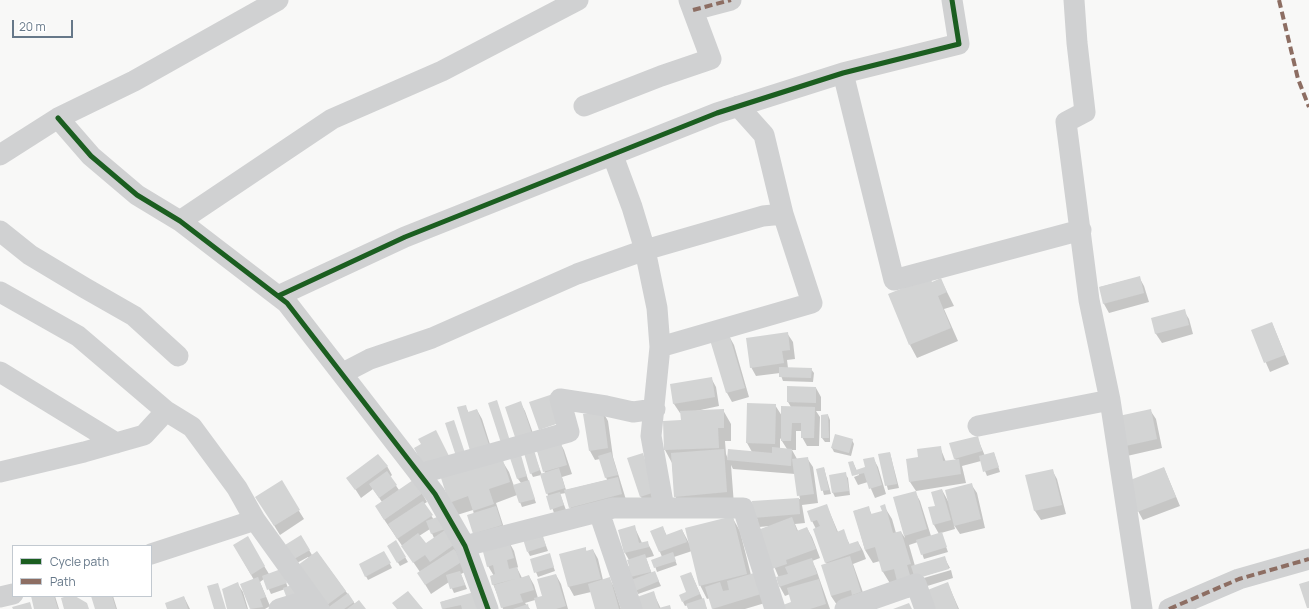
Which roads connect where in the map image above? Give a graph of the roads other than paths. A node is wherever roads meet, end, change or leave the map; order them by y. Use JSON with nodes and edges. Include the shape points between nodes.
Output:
{"nodes":[{"id":1,"x":278,"y":0,"type":"edge"},
{"id":2,"x":578,"y":0,"type":"edge"},
{"id":3,"x":731,"y":0,"type":"edge"},
{"id":4,"x":952,"y":0,"type":"edge"},
{"id":5,"x":1074,"y":0,"type":"edge"},
{"id":6,"x":691,"y":5,"type":"edge"},
{"id":7,"x":843,"y":73,"type":"junction"},
{"id":8,"x":584,"y":106,"type":"dead end"},
{"id":9,"x":738,"y":106,"type":"junction"},
{"id":10,"x":58,"y":118,"type":"junction"},
{"id":11,"x":0,"y":155,"type":"edge"},
{"id":12,"x":613,"y":156,"type":"junction"},
{"id":13,"x":783,"y":214,"type":"junction"},
{"id":14,"x":180,"y":221,"type":"junction"},
{"id":15,"x":1080,"y":230,"type":"junction"},
{"id":16,"x":0,"y":231,"type":"edge"},
{"id":17,"x":644,"y":250,"type":"junction"},
{"id":18,"x":0,"y":292,"type":"edge"},
{"id":19,"x":278,"y":296,"type":"junction"},
{"id":20,"x":660,"y":348,"type":"junction"},
{"id":21,"x":178,"y":356,"type":"dead end"},
{"id":22,"x":0,"y":372,"type":"edge"},
{"id":23,"x":343,"y":373,"type":"junction"},
{"id":24,"x":1110,"y":400,"type":"junction"},
{"id":25,"x":655,"y":409,"type":"junction"},
{"id":26,"x":166,"y":411,"type":"junction"},
{"id":27,"x":978,"y":426,"type":"dead end"},
{"id":28,"x":116,"y":443,"type":"junction"},
{"id":29,"x":0,"y":472,"type":"edge"},
{"id":30,"x":419,"y":474,"type":"junction"},
{"id":31,"x":664,"y":508,"type":"junction"},
{"id":32,"x":599,"y":512,"type":"junction"},
{"id":33,"x":255,"y":520,"type":"junction"},
{"id":34,"x":465,"y":546,"type":"junction"},
{"id":35,"x":152,"y":554,"type":"edge"},
{"id":36,"x":1309,"y":559,"type":"edge"},
{"id":37,"x":12,"y":594,"type":"edge"},
{"id":38,"x":0,"y":597,"type":"edge"},
{"id":39,"x":301,"y":606,"type":"edge"},
{"id":40,"x":488,"y":609,"type":"edge"},
{"id":41,"x":632,"y":609,"type":"edge"},
{"id":42,"x":775,"y":609,"type":"edge"},
{"id":43,"x":845,"y":609,"type":"edge"},
{"id":44,"x":925,"y":609,"type":"edge"},
{"id":45,"x":1142,"y":609,"type":"edge"},
{"id":46,"x":1169,"y":609,"type":"edge"}],
"edges":[{"from":1,"to":10,"type":"street","via":[[134,80]]},
{"from":2,"to":14,"type":"street","via":[[442,71],[332,119]]},
{"from":3,"to":6,"type":"street"},
{"from":4,"to":7,"type":"street","via":[[959,44]]},
{"from":5,"to":15,"type":"street","via":[[1086,112],[1066,122]]},
{"from":6,"to":8,"type":"street","via":[[711,59]]},
{"from":7,"to":9,"type":"street"},
{"from":7,"to":15,"type":"street","via":[[894,280]]},
{"from":9,"to":12,"type":"street"},
{"from":9,"to":13,"type":"street","via":[[764,135]]},
{"from":10,"to":11,"type":"street"},
{"from":10,"to":14,"type":"street","via":[[91,156],[137,195]]},
{"from":12,"to":17,"type":"street","via":[[632,207]]},
{"from":12,"to":19,"type":"street","via":[[404,237]]},
{"from":13,"to":17,"type":"street","via":[[763,216]]},
{"from":13,"to":20,"type":"street","via":[[812,303]]},
{"from":14,"to":19,"type":"street"},
{"from":15,"to":24,"type":"street","via":[[1089,300]]},
{"from":16,"to":21,"type":"street","via":[[30,255],[134,316]]},
{"from":17,"to":20,"type":"street","via":[[657,308]]},
{"from":17,"to":23,"type":"street","via":[[578,274],[432,338],[370,359]]},
{"from":18,"to":26,"type":"street","via":[[78,336]]},
{"from":19,"to":23,"type":"street","via":[[287,302]]},
{"from":20,"to":25,"type":"street"},
{"from":22,"to":28,"type":"street"},
{"from":23,"to":30,"type":"street"},
{"from":24,"to":27,"type":"street"},
{"from":24,"to":45,"type":"street"},
{"from":25,"to":30,"type":"street","via":[[633,412],[560,399],[569,432]]},
{"from":25,"to":31,"type":"street","via":[[651,436]]},
{"from":26,"to":28,"type":"street","via":[[144,435]]},
{"from":26,"to":33,"type":"street","via":[[192,427],[237,488]]},
{"from":28,"to":29,"type":"street"},
{"from":30,"to":34,"type":"street","via":[[435,494]]},
{"from":31,"to":32,"type":"street","via":[[613,508]]},
{"from":31,"to":42,"type":"street","via":[[744,508]]},
{"from":32,"to":34,"type":"street"},
{"from":32,"to":41,"type":"street"},
{"from":33,"to":35,"type":"street"},
{"from":33,"to":39,"type":"street"},
{"from":34,"to":40,"type":"street"},
{"from":36,"to":46,"type":"street","via":[[1239,579]]},
{"from":37,"to":38,"type":"street"},
{"from":43,"to":44,"type":"street","via":[[916,584]]}]}
